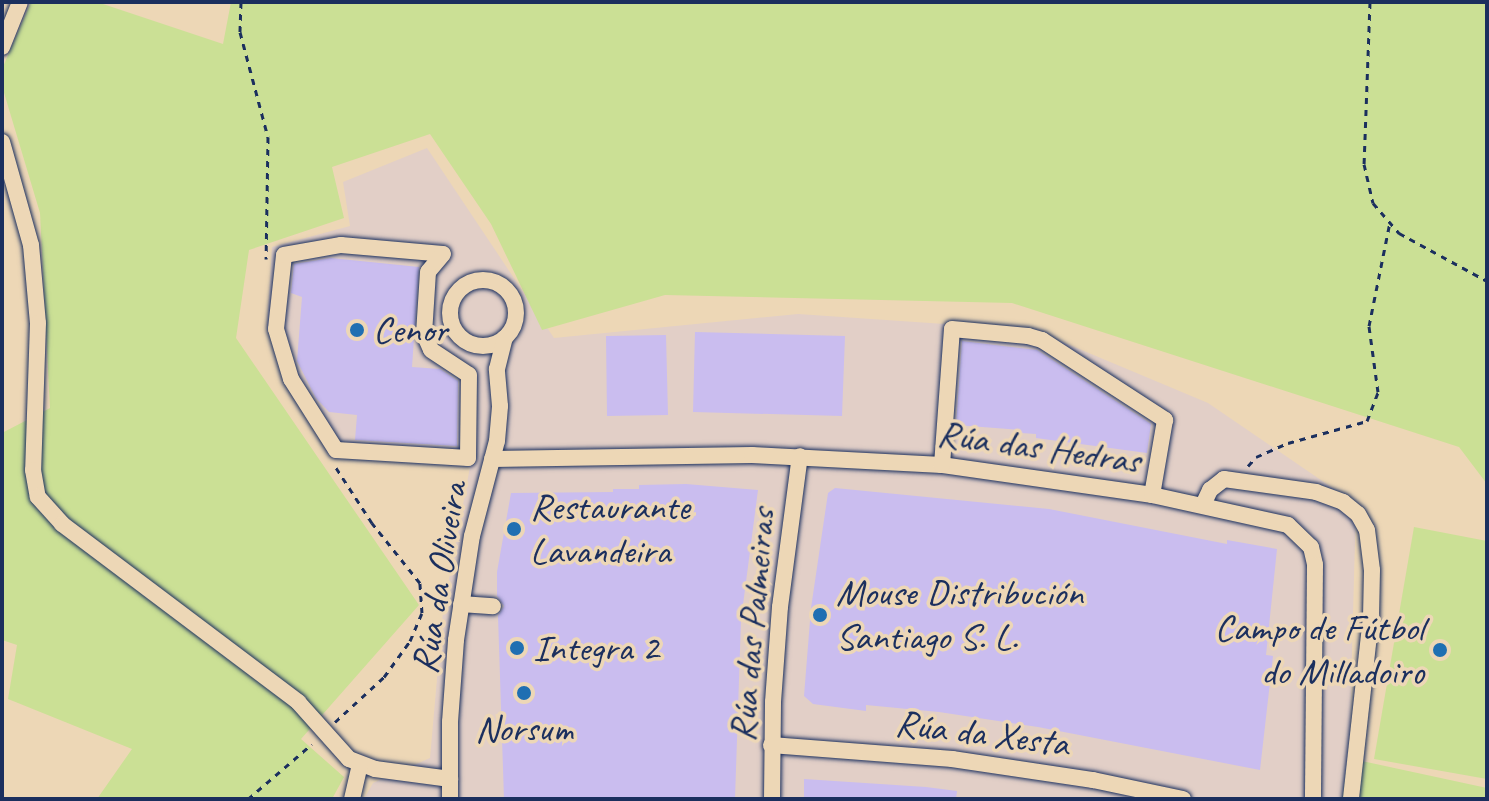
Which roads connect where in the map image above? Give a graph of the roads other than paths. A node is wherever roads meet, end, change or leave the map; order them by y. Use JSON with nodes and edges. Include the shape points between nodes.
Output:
{"nodes":[{"id":1,"x":20,"y":2,"type":"edge"},
{"id":2,"x":2,"y":47,"type":"edge"},
{"id":3,"x":2,"y":142,"type":"edge"},
{"id":4,"x":505,"y":338,"type":"junction"},
{"id":5,"x":479,"y":346,"type":"junction"},
{"id":6,"x":497,"y":369,"type":"junction"},
{"id":7,"x":470,"y":404,"type":"junction"},
{"id":8,"x":500,"y":406,"type":"junction"},
{"id":9,"x":800,"y":456,"type":"junction"},
{"id":10,"x":492,"y":459,"type":"junction"},
{"id":11,"x":942,"y":465,"type":"junction"},
{"id":12,"x":1152,"y":495,"type":"junction"},
{"id":13,"x":1203,"y":505,"type":"junction"},
{"id":14,"x":461,"y":604,"type":"junction"},
{"id":15,"x":493,"y":606,"type":"dead end"},
{"id":16,"x":771,"y":745,"type":"junction"},
{"id":17,"x":360,"y":765,"type":"junction"},
{"id":18,"x":450,"y":779,"type":"junction"},
{"id":19,"x":352,"y":799,"type":"edge"},
{"id":20,"x":450,"y":799,"type":"edge"},
{"id":21,"x":772,"y":799,"type":"edge"},
{"id":22,"x":1183,"y":799,"type":"edge"},
{"id":23,"x":1313,"y":799,"type":"edge"},
{"id":24,"x":1351,"y":799,"type":"edge"}],
"edges":[{"from":1,"to":2,"type":"street"},
{"from":3,"to":17,"type":"street","via":[[31,245],[38,323],[33,470],[38,497],[62,524],[298,702]]},
{"from":4,"to":5,"type":"street"},
{"from":4,"to":5,"type":"street","name":"Rúa da Oliveira","via":[[515,319],[512,297],[494,283],[472,282],[454,296],[450,318],[461,338]]},
{"from":4,"to":6,"type":"street","name":"Rúa da Oliveira"},
{"from":5,"to":6,"type":"street","name":"Rúa da Oliveira"},
{"from":6,"to":8,"type":"street","name":"Rúa da Oliveira"},
{"from":7,"to":7,"type":"street","via":[[469,375],[431,350],[424,334],[428,272],[443,254],[341,245],[284,255],[276,329],[291,379],[336,450],[468,458]]},
{"from":7,"to":8,"type":"street"},
{"from":8,"to":10,"type":"street","name":"Rúa da Oliveira"},
{"from":9,"to":10,"type":"street","name":"Rúa das Hedras"},
{"from":9,"to":11,"type":"street","name":"Rúa das Hedras"},
{"from":9,"to":16,"type":"street","name":"Rúa das Palmeiras","via":[[780,607]]},
{"from":10,"to":14,"type":"street","name":"Rúa da Oliveira"},
{"from":11,"to":12,"type":"street","name":"Rúa das Hedras"},
{"from":11,"to":12,"type":"street","via":[[952,329],[1028,336],[1165,420]]},
{"from":12,"to":13,"type":"street","name":"Rúa das Hedras"},
{"from":13,"to":23,"type":"street","name":"Rúa das Hedras","via":[[1288,525],[1311,547],[1316,606]]},
{"from":13,"to":24,"type":"street","via":[[1224,479],[1242,481],[1329,495],[1358,514],[1367,530],[1371,617]]},
{"from":14,"to":15,"type":"street"},
{"from":14,"to":18,"type":"street","name":"Rúa da Oliveira","via":[[450,708]]},
{"from":16,"to":21,"type":"street","name":"Rúa das Palmeiras"},
{"from":16,"to":22,"type":"street","name":"Rúa da Xesta","via":[[997,765]]},
{"from":17,"to":18,"type":"street"},
{"from":17,"to":19,"type":"street"},
{"from":18,"to":20,"type":"street","name":"Rúa da Oliveira"}]}
